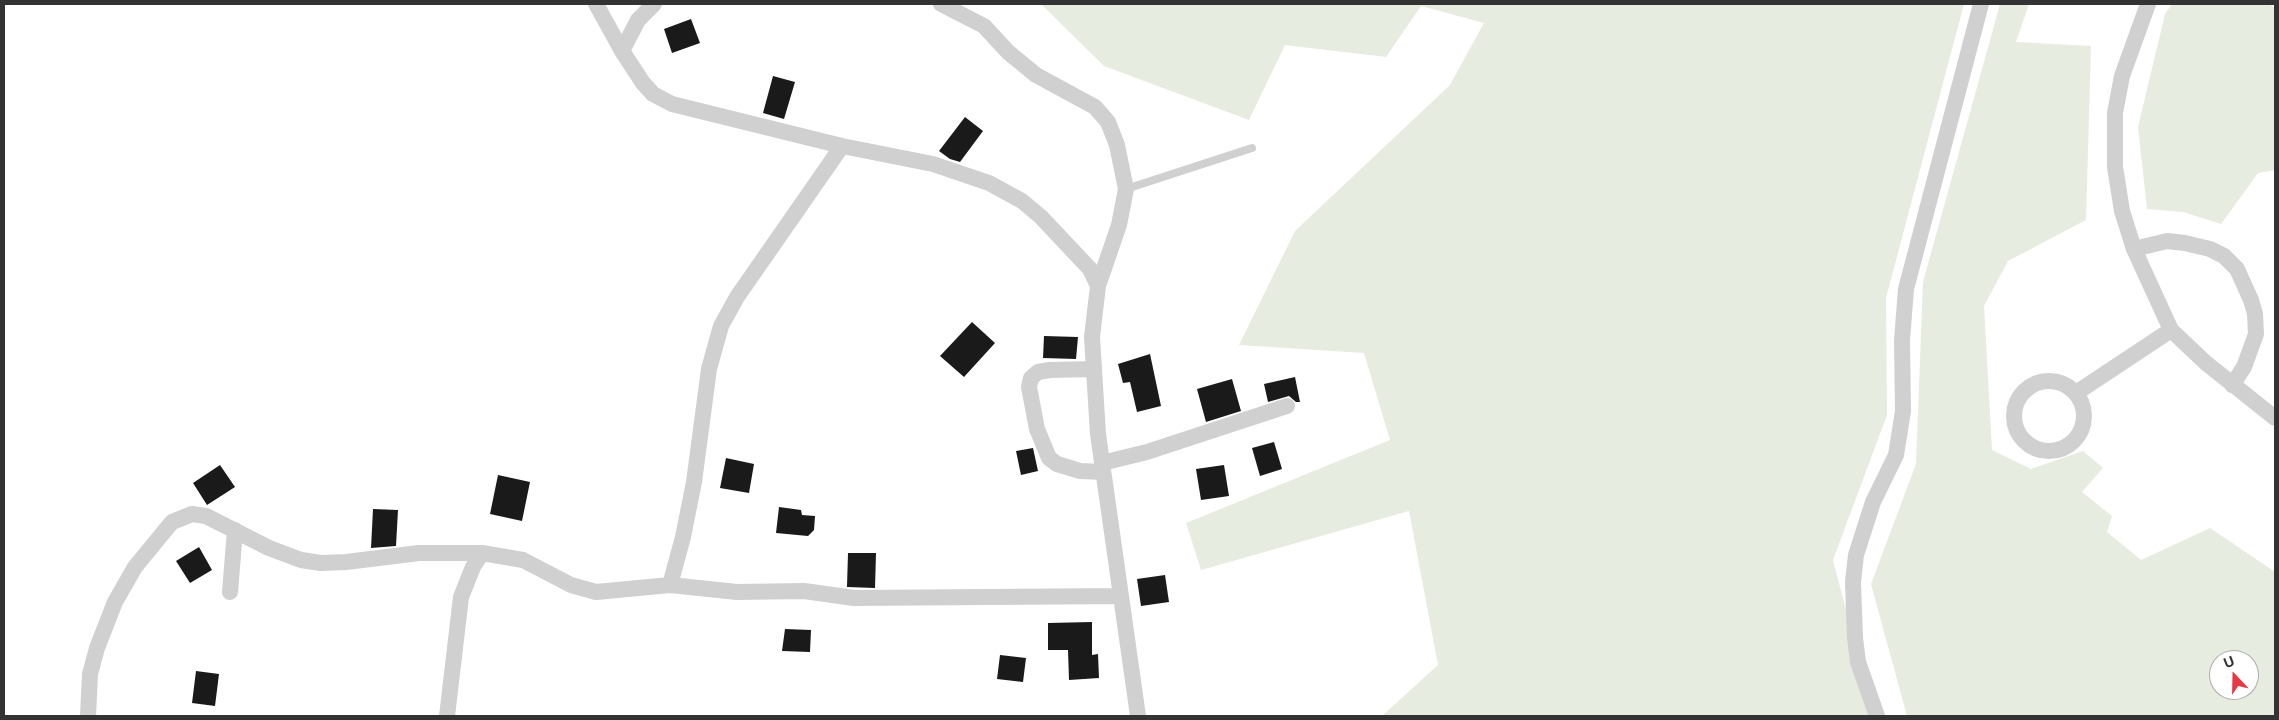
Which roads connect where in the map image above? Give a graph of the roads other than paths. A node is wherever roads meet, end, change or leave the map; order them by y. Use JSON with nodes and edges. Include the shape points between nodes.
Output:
{"nodes":[{"id":1,"x":596,"y":4,"type":"edge"},
{"id":2,"x":654,"y":4,"type":"edge"},
{"id":3,"x":941,"y":4,"type":"edge"},
{"id":4,"x":1981,"y":4,"type":"edge"},
{"id":5,"x":2148,"y":4,"type":"edge"},
{"id":6,"x":622,"y":51,"type":"junction"},
{"id":7,"x":842,"y":146,"type":"junction"},
{"id":8,"x":1252,"y":148,"type":"dead end"},
{"id":9,"x":1126,"y":189,"type":"junction"},
{"id":10,"x":2134,"y":249,"type":"junction"},
{"id":11,"x":1098,"y":286,"type":"junction"},
{"id":12,"x":2171,"y":330,"type":"junction"},
{"id":13,"x":1094,"y":369,"type":"junction"},
{"id":14,"x":2232,"y":385,"type":"junction"},
{"id":15,"x":2076,"y":393,"type":"junction"},
{"id":16,"x":1286,"y":406,"type":"dead end"},
{"id":17,"x":2275,"y":418,"type":"edge"},
{"id":18,"x":1103,"y":468,"type":"junction"},
{"id":19,"x":235,"y":530,"type":"junction"},
{"id":20,"x":482,"y":553,"type":"junction"},
{"id":21,"x":670,"y":585,"type":"junction"},
{"id":22,"x":230,"y":592,"type":"dead end"},
{"id":23,"x":1122,"y":596,"type":"junction"},
{"id":24,"x":88,"y":716,"type":"edge"},
{"id":25,"x":447,"y":716,"type":"edge"},
{"id":26,"x":1138,"y":716,"type":"edge"},
{"id":27,"x":1877,"y":716,"type":"edge"}],
"edges":[{"from":1,"to":6,"type":"street"},
{"from":2,"to":6,"type":"street","via":[[638,20]]},
{"from":3,"to":9,"type":"street","via":[[984,26],[1029,71],[1095,107],[1108,122],[1117,145]]},
{"from":4,"to":27,"type":"street","via":[[1906,289],[1902,340],[1904,412],[1896,455],[1873,502],[1856,555],[1853,582],[1858,662]]},
{"from":5,"to":10,"type":"street","via":[[2122,76],[2115,113],[2115,167],[2122,211]]},
{"from":6,"to":7,"type":"street","via":[[653,94],[672,104]]},
{"from":7,"to":11,"type":"street","via":[[933,164],[989,183],[1022,201],[1068,244],[1090,269]]},
{"from":7,"to":21,"type":"street","via":[[736,297],[721,326],[708,370],[694,482]]},
{"from":8,"to":9,"type":"lane"},
{"from":9,"to":11,"type":"street","via":[[1119,225]]},
{"from":10,"to":12,"type":"street"},
{"from":10,"to":14,"type":"street","via":[[2167,241],[2185,243],[2210,249],[2224,256],[2237,269],[2252,300],[2256,334],[2244,367]]},
{"from":11,"to":13,"type":"street","via":[[1092,337]]},
{"from":12,"to":14,"type":"street"},
{"from":12,"to":15,"type":"street"},
{"from":13,"to":18,"type":"street"},
{"from":13,"to":18,"type":"street","via":[[1038,372],[1028,387],[1037,429],[1049,458],[1057,464],[1080,470]]},
{"from":14,"to":17,"type":"street"},
{"from":15,"to":15,"type":"street","via":[[2085,414],[2078,437],[2070,445],[2059,450],[2036,450],[2018,435],[2013,412],[2023,391],[2044,381],[2067,385]]},
{"from":16,"to":18,"type":"street"},
{"from":18,"to":23,"type":"street"},
{"from":19,"to":20,"type":"street","via":[[283,554],[321,563],[419,554]]},
{"from":19,"to":22,"type":"street"},
{"from":19,"to":24,"type":"street","via":[[200,515],[184,515],[172,522],[151,546],[115,602],[96,648],[90,674]]},
{"from":20,"to":21,"type":"street","via":[[523,560],[571,585],[596,592]]},
{"from":20,"to":25,"type":"street","via":[[462,597]]},
{"from":21,"to":23,"type":"street","via":[[737,592],[804,591],[854,598]]},
{"from":23,"to":26,"type":"street"}]}
